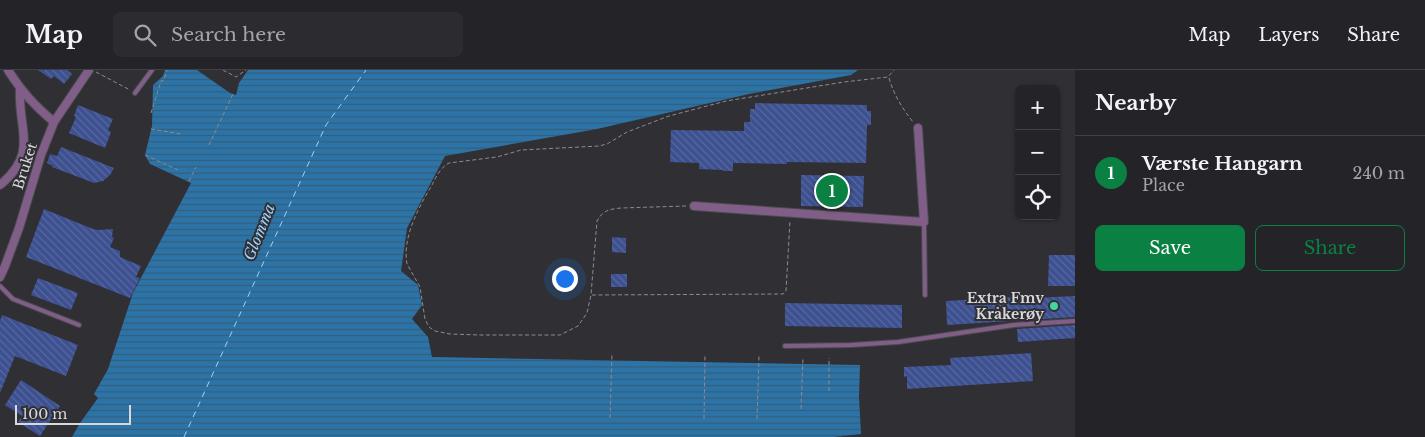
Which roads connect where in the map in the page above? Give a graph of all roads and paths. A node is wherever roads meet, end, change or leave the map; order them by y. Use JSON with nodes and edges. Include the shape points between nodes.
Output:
{"nodes":[{"id":1,"x":8,"y":70,"type":"edge"},
{"id":2,"x":152,"y":70,"type":"edge"},
{"id":3,"x":167,"y":70,"type":"edge"},
{"id":4,"x":224,"y":70,"type":"edge"},
{"id":5,"x":246,"y":70,"type":"edge"},
{"id":6,"x":894,"y":70,"type":"edge"},
{"id":7,"x":88,"y":71,"type":"edge"},
{"id":8,"x":888,"y":77,"type":"junction"},
{"id":9,"x":20,"y":90,"type":"junction"},
{"id":10,"x":136,"y":93,"type":"joint"},
{"id":11,"x":233,"y":94,"type":"dead end"},
{"id":12,"x":151,"y":113,"type":"dead end"},
{"id":13,"x":54,"y":122,"type":"junction"},
{"id":14,"x":918,"y":128,"type":"joint"},
{"id":15,"x":151,"y":129,"type":"dead end"},
{"id":16,"x":181,"y":134,"type":"dead end"},
{"id":17,"x":208,"y":145,"type":"dead end"},
{"id":18,"x":145,"y":155,"type":"dead end"},
{"id":19,"x":196,"y":167,"type":"dead end"},
{"id":20,"x":178,"y":170,"type":"dead end"},
{"id":21,"x":189,"y":182,"type":"dead end"},
{"id":22,"x":0,"y":186,"type":"edge"},
{"id":23,"x":694,"y":206,"type":"joint"},
{"id":24,"x":790,"y":213,"type":"junction"},
{"id":25,"x":924,"y":222,"type":"junction"},
{"id":26,"x":0,"y":277,"type":"edge"},
{"id":27,"x":0,"y":286,"type":"edge"},
{"id":28,"x":925,"y":295,"type":"dead end"},
{"id":29,"x":592,"y":296,"type":"junction"},
{"id":30,"x":1075,"y":321,"type":"edge"},
{"id":31,"x":79,"y":324,"type":"dead end"},
{"id":32,"x":785,"y":346,"type":"dead end"},
{"id":33,"x":612,"y":354,"type":"dead end"},
{"id":34,"x":705,"y":355,"type":"dead end"},
{"id":35,"x":759,"y":356,"type":"dead end"},
{"id":36,"x":803,"y":357,"type":"dead end"},
{"id":37,"x":830,"y":358,"type":"dead end"},
{"id":38,"x":829,"y":391,"type":"dead end"},
{"id":39,"x":801,"y":409,"type":"dead end"},
{"id":40,"x":610,"y":418,"type":"dead end"},
{"id":41,"x":704,"y":418,"type":"dead end"},
{"id":42,"x":757,"y":419,"type":"dead end"}],
"edges":[{"from":1,"to":9,"type":"street"},
{"from":2,"to":10,"type":"lane"},
{"from":3,"to":12,"type":"path"},
{"from":4,"to":5,"type":"path","via":[[236,77]]},
{"from":6,"to":8,"type":"path"},
{"from":7,"to":10,"type":"path"},
{"from":7,"to":13,"type":"street","name":"Bruket"},
{"from":8,"to":14,"type":"path","via":[[901,106]]},
{"from":8,"to":29,"type":"path","via":[[726,101],[669,116],[599,146],[521,150],[497,157],[448,163],[443,167],[417,212],[406,249],[407,264],[420,287],[425,320],[435,331],[450,334],[560,335],[578,326],[587,313]]},
{"from":9,"to":13,"type":"street"},
{"from":9,"to":22,"type":"street","via":[[23,150],[20,162]]},
{"from":11,"to":17,"type":"path"},
{"from":13,"to":26,"type":"street","name":"Bruket"},
{"from":14,"to":25,"type":"street"},
{"from":15,"to":16,"type":"path"},
{"from":18,"to":20,"type":"path"},
{"from":19,"to":21,"type":"path"},
{"from":23,"to":24,"type":"street"},
{"from":23,"to":29,"type":"path","via":[[610,209],[600,215]]},
{"from":24,"to":25,"type":"street"},
{"from":24,"to":29,"type":"path","via":[[786,291],[783,294]]},
{"from":25,"to":28,"type":"lane"},
{"from":27,"to":31,"type":"lane","via":[[13,299]]},
{"from":30,"to":32,"type":"lane","via":[[1014,325],[898,342]]},
{"from":33,"to":40,"type":"path"},
{"from":34,"to":41,"type":"path"},
{"from":35,"to":42,"type":"path"},
{"from":36,"to":39,"type":"path"},
{"from":37,"to":38,"type":"path"}]}
